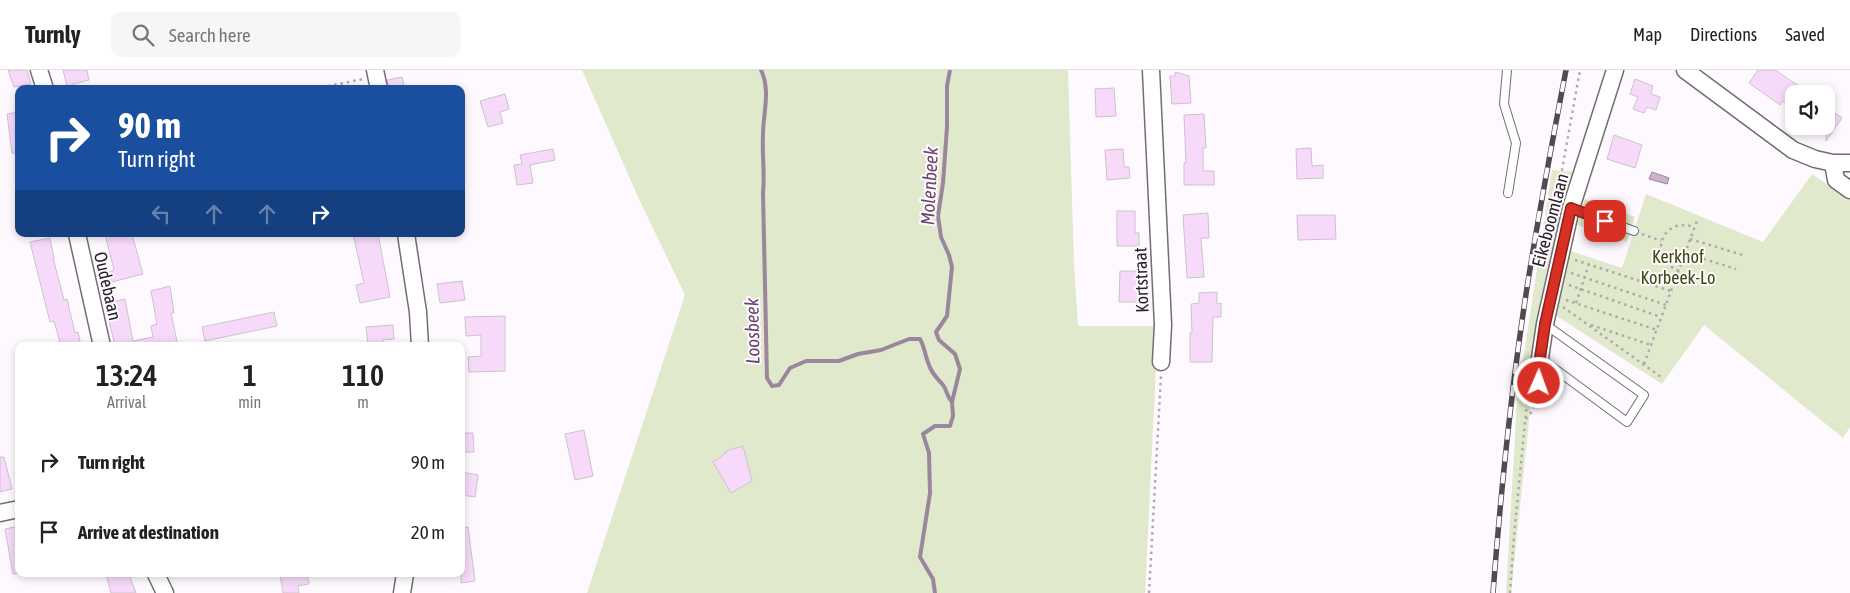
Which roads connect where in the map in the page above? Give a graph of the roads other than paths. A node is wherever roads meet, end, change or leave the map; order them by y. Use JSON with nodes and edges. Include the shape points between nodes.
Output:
{"nodes":[{"id":1,"x":39,"y":70,"type":"edge"},
{"id":2,"x":1151,"y":70,"type":"edge"},
{"id":3,"x":1507,"y":70,"type":"edge"},
{"id":4,"x":1615,"y":70,"type":"edge"},
{"id":5,"x":1685,"y":70,"type":"edge"},
{"id":6,"x":44,"y":85,"type":"edge"},
{"id":7,"x":1833,"y":163,"type":"junction"},
{"id":8,"x":1850,"y":163,"type":"edge"},
{"id":9,"x":1850,"y":190,"type":"edge"},
{"id":10,"x":1508,"y":193,"type":"dead end"},
{"id":11,"x":1571,"y":208,"type":"junction"},
{"id":12,"x":1634,"y":231,"type":"road end"},
{"id":13,"x":78,"y":237,"type":"edge"},
{"id":14,"x":406,"y":237,"type":"edge"},
{"id":15,"x":1545,"y":324,"type":"junction"},
{"id":16,"x":101,"y":342,"type":"edge"},
{"id":17,"x":420,"y":342,"type":"edge"},
{"id":18,"x":1540,"y":358,"type":"junction"},
{"id":19,"x":1161,"y":362,"type":"road end"},
{"id":20,"x":1539,"y":383,"type":"road end"},
{"id":21,"x":15,"y":510,"type":"edge"},
{"id":22,"x":0,"y":513,"type":"edge"},
{"id":23,"x":157,"y":577,"type":"edge"},
{"id":24,"x":405,"y":577,"type":"edge"},
{"id":25,"x":165,"y":593,"type":"edge"},
{"id":26,"x":402,"y":593,"type":"edge"}],
"edges":[{"from":1,"to":6,"type":"street"},
{"from":2,"to":19,"type":"street","name":"Kortstraat","via":[[1163,325]]},
{"from":3,"to":10,"type":"lane","via":[[1504,104],[1516,143]]},
{"from":4,"to":11,"type":"street","name":"Eikeboomlaan"},
{"from":5,"to":7,"type":"street","via":[[1792,150],[1815,160]]},
{"from":7,"to":8,"type":"street"},
{"from":7,"to":9,"type":"street","via":[[1836,180]]},
{"from":11,"to":12,"type":"lane"},
{"from":11,"to":15,"type":"street","name":"Eikeboomlaan"},
{"from":13,"to":16,"type":"street","name":"Oudebaan"},
{"from":14,"to":17,"type":"street"},
{"from":15,"to":18,"type":"street","name":"Eikeboomlaan"},
{"from":15,"to":18,"type":"lane","via":[[1644,395],[1627,422]]},
{"from":18,"to":20,"type":"street","name":"Eikeboomlaan"},
{"from":21,"to":22,"type":"street"},
{"from":23,"to":25,"type":"street"},
{"from":24,"to":26,"type":"street"}]}
